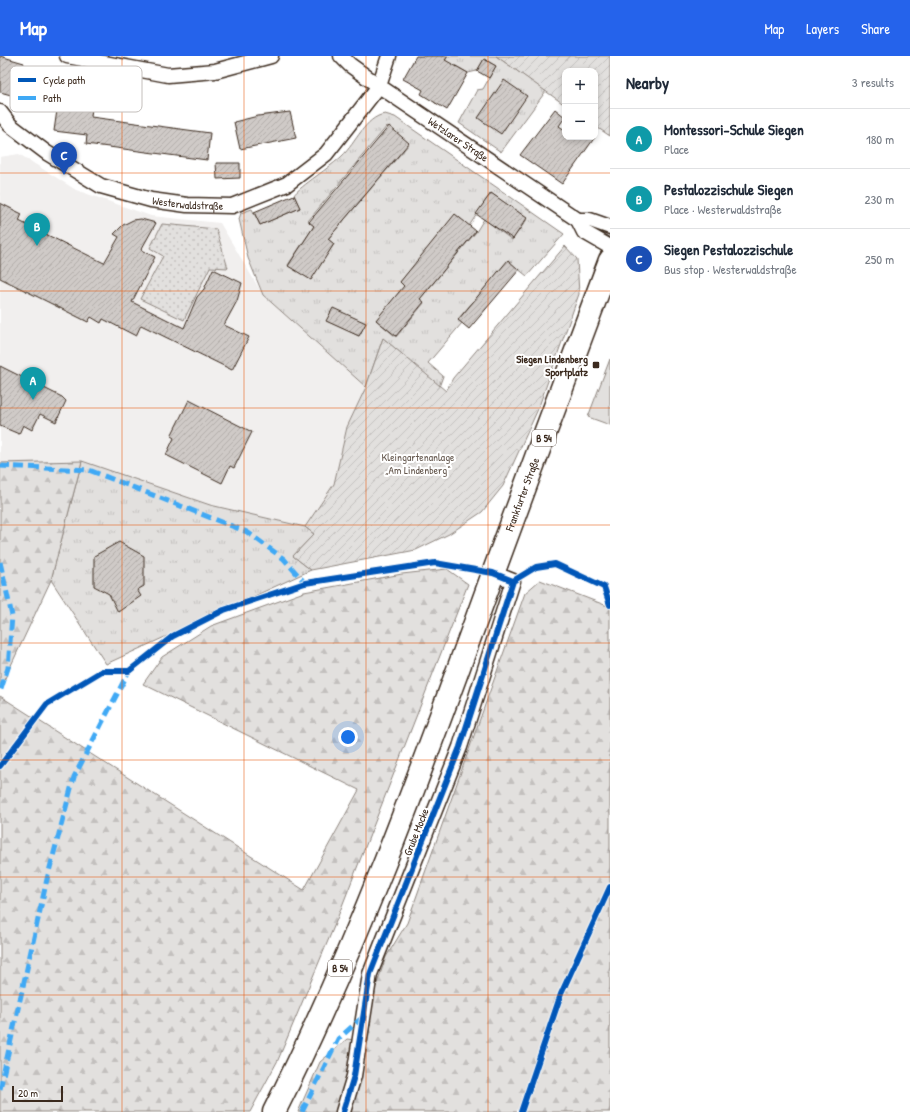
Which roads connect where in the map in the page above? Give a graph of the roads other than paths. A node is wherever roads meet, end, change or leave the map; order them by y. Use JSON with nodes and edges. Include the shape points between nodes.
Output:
{"nodes":[{"id":1,"x":67,"y":56,"type":"edge"},
{"id":2,"x":271,"y":56,"type":"edge"},
{"id":3,"x":341,"y":56,"type":"edge"},
{"id":4,"x":389,"y":56,"type":"edge"},
{"id":5,"x":120,"y":66,"type":"edge"},
{"id":6,"x":142,"y":70,"type":"edge"},
{"id":7,"x":380,"y":86,"type":"junction"},
{"id":8,"x":0,"y":112,"type":"edge"},
{"id":9,"x":5,"y":127,"type":"edge"},
{"id":10,"x":578,"y":220,"type":"junction"},
{"id":11,"x":610,"y":227,"type":"edge"},
{"id":12,"x":610,"y":247,"type":"edge"},
{"id":13,"x":610,"y":260,"type":"edge"},
{"id":14,"x":494,"y":573,"type":"junction"},
{"id":15,"x":274,"y":1112,"type":"edge"},
{"id":16,"x":343,"y":1112,"type":"edge"}],
"edges":[{"from":1,"to":5,"type":"street"},
{"from":2,"to":6,"type":"street","via":[[215,71],[168,75]]},
{"from":3,"to":7,"type":"street","name":"Wetzlarer Straße"},
{"from":4,"to":7,"type":"street"},
{"from":7,"to":9,"type":"street","name":"Westerwaldstraße","via":[[326,154],[287,184],[232,206],[188,205],[151,200],[101,186]]},
{"from":7,"to":10,"type":"street","name":"Wetzlarer Straße"},
{"from":8,"to":9,"type":"street","name":"Westerwaldstraße"},
{"from":10,"to":11,"type":"street","name":"Wetzlarer Straße","via":[[590,220]]},
{"from":10,"to":12,"type":"street","name":"Wetzlarer Straße","via":[[584,232]]},
{"from":13,"to":14,"type":"main road","name":"Frankfurter Straße","number":"B 54"},
{"from":14,"to":15,"type":"main road","name":"Frankfurter Straße","number":"B 54","via":[[403,816],[341,965]]},
{"from":14,"to":16,"type":"street","name":"Grube Mocke","via":[[513,581],[460,747],[370,974],[354,1076]]}]}
